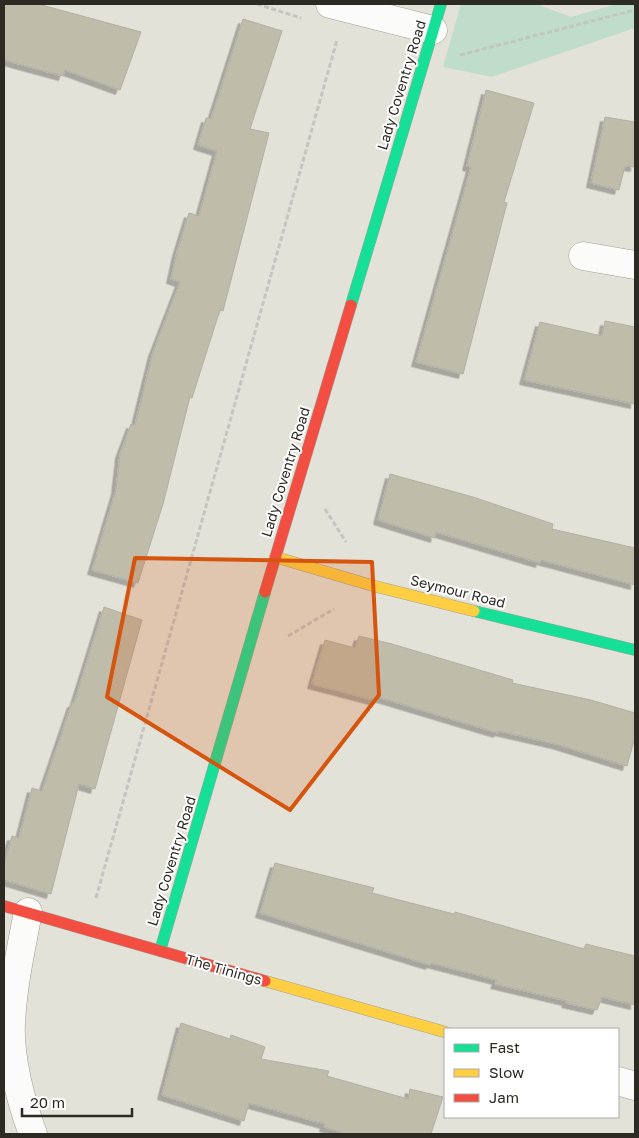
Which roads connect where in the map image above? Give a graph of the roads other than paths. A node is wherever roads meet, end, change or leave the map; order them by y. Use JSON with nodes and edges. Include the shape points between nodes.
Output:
{"nodes":[{"id":1,"x":441,"y":4,"type":"edge"},
{"id":2,"x":339,"y":7,"type":"edge"},
{"id":3,"x":433,"y":30,"type":"junction"},
{"id":4,"x":583,"y":256,"type":"dead end"},
{"id":5,"x":635,"y":265,"type":"edge"},
{"id":6,"x":275,"y":557,"type":"junction"},
{"id":7,"x":635,"y":650,"type":"edge"},
{"id":8,"x":16,"y":909,"type":"edge"},
{"id":9,"x":160,"y":951,"type":"junction"},
{"id":10,"x":444,"y":1032,"type":"edge"},
{"id":11,"x":619,"y":1081,"type":"edge"},
{"id":12,"x":635,"y":1086,"type":"edge"},
{"id":13,"x":33,"y":1134,"type":"edge"}],
"edges":[{"from":1,"to":3,"type":"street","name":"Lady Coventry Road"},
{"from":2,"to":3,"type":"street"},
{"from":3,"to":6,"type":"street","name":"Lady Coventry Road"},
{"from":4,"to":5,"type":"street"},
{"from":6,"to":7,"type":"street","name":"Seymour Road","via":[[374,586]]},
{"from":6,"to":9,"type":"street","name":"Lady Coventry Road"},
{"from":8,"to":9,"type":"street","name":"The Tinings"},
{"from":8,"to":13,"type":"street","via":[[17,966],[11,1024],[16,1069]]},
{"from":9,"to":10,"type":"street","name":"The Tinings"},
{"from":11,"to":12,"type":"street"}]}
